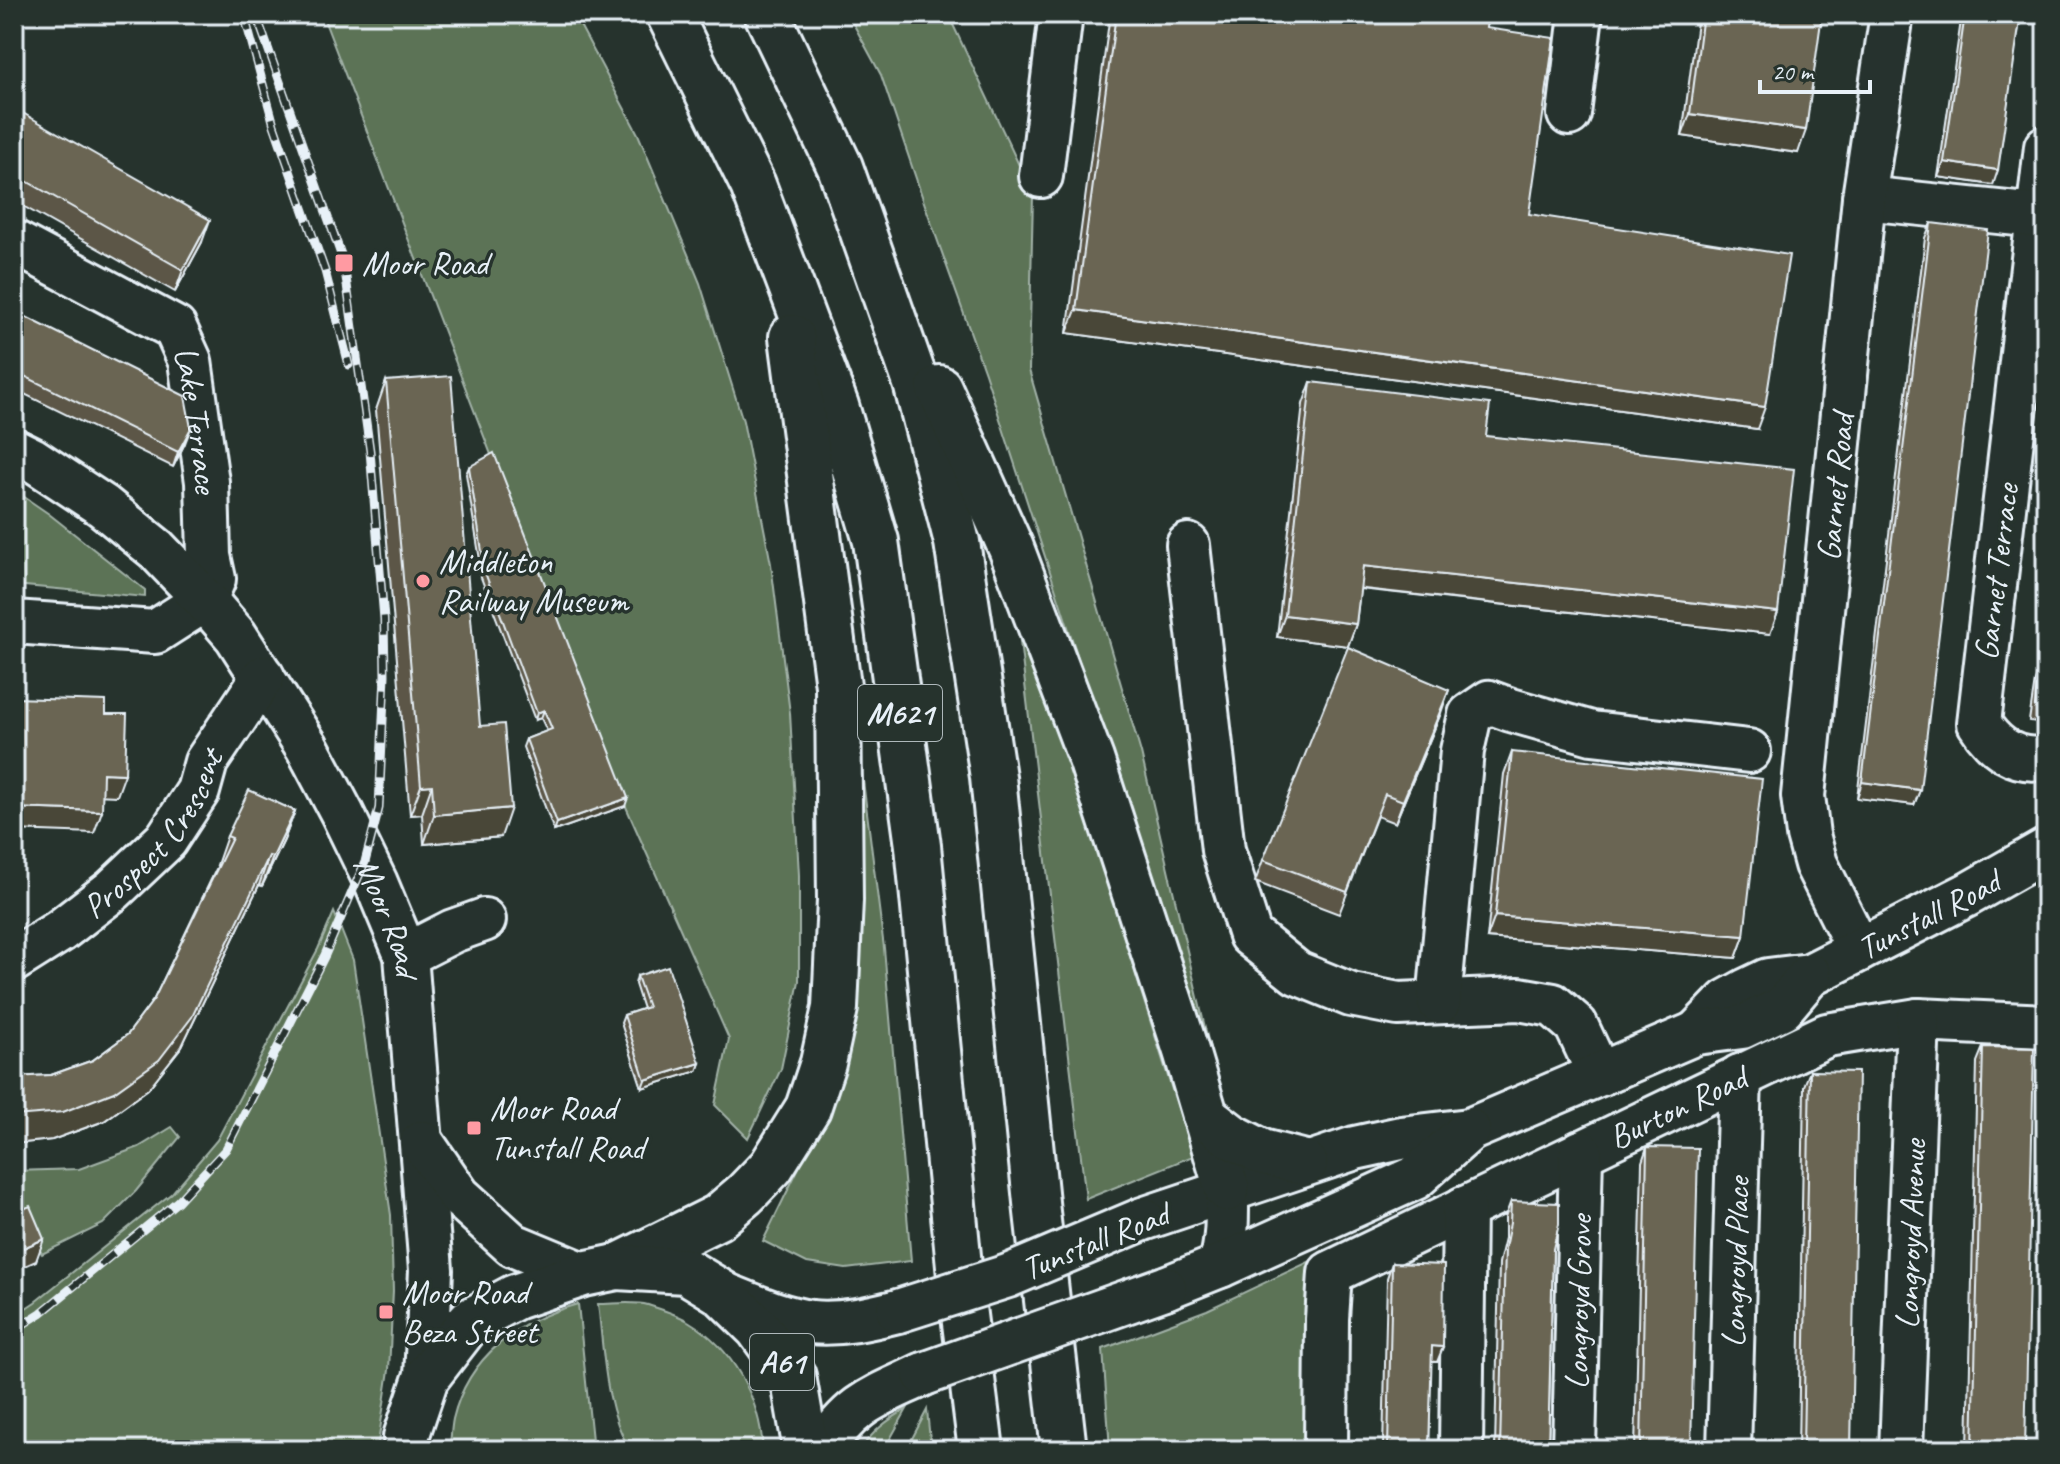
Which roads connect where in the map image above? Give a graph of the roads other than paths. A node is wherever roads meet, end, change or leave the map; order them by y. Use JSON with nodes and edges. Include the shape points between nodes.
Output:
{"nodes":[{"id":1,"x":669,"y":14,"type":"edge"},
{"id":2,"x":767,"y":14,"type":"edge"},
{"id":3,"x":1061,"y":14,"type":"edge"},
{"id":4,"x":1581,"y":14,"type":"edge"},
{"id":5,"x":1892,"y":14,"type":"edge"},
{"id":6,"x":1569,"y":114,"type":"dead end"},
{"id":7,"x":2046,"y":147,"type":"edge"},
{"id":8,"x":840,"y":167,"type":"junction"},
{"id":9,"x":1041,"y":176,"type":"dead end"},
{"id":10,"x":1864,"y":198,"type":"junction"},
{"id":11,"x":2042,"y":217,"type":"edge"},
{"id":12,"x":14,"y":242,"type":"edge"},
{"id":13,"x":782,"y":264,"type":"junction"},
{"id":14,"x":14,"y":450,"type":"edge"},
{"id":15,"x":1188,"y":545,"type":"dead end"},
{"id":16,"x":205,"y":600,"type":"junction"},
{"id":17,"x":14,"y":622,"type":"edge"},
{"id":18,"x":263,"y":677,"type":"junction"},
{"id":19,"x":1749,"y":751,"type":"dead end"},
{"id":20,"x":2046,"y":757,"type":"edge"},
{"id":21,"x":2046,"y":850,"type":"edge"},
{"id":22,"x":484,"y":920,"type":"dead end"},
{"id":23,"x":1859,"y":950,"type":"junction"},
{"id":24,"x":406,"y":955,"type":"junction"},
{"id":25,"x":14,"y":960,"type":"edge"},
{"id":26,"x":1439,"y":1002,"type":"junction"},
{"id":27,"x":1918,"y":1020,"type":"junction"},
{"id":28,"x":2046,"y":1026,"type":"edge"},
{"id":29,"x":1599,"y":1074,"type":"junction"},
{"id":30,"x":1740,"y":1076,"type":"junction"},
{"id":31,"x":1205,"y":1116,"type":"junction"},
{"id":32,"x":1469,"y":1130,"type":"junction"},
{"id":33,"x":422,"y":1141,"type":"junction"},
{"id":34,"x":1581,"y":1152,"type":"junction"},
{"id":35,"x":1305,"y":1163,"type":"junction"},
{"id":36,"x":1227,"y":1189,"type":"junction"},
{"id":37,"x":1464,"y":1208,"type":"junction"},
{"id":38,"x":1220,"y":1266,"type":"junction"},
{"id":39,"x":600,"y":1270,"type":"junction"},
{"id":40,"x":722,"y":1293,"type":"junction"},
{"id":41,"x":426,"y":1378,"type":"junction"},
{"id":42,"x":407,"y":1450,"type":"edge"},
{"id":43,"x":806,"y":1450,"type":"edge"},
{"id":44,"x":822,"y":1450,"type":"edge"},
{"id":45,"x":981,"y":1450,"type":"edge"},
{"id":46,"x":1064,"y":1450,"type":"edge"},
{"id":47,"x":1326,"y":1450,"type":"edge"},
{"id":48,"x":1461,"y":1450,"type":"edge"},
{"id":49,"x":1574,"y":1450,"type":"edge"},
{"id":50,"x":1729,"y":1450,"type":"edge"},
{"id":51,"x":1901,"y":1450,"type":"edge"}],
"edges":[{"from":1,"to":13,"type":"highway","number":"M621","via":[[753,185]]},
{"from":2,"to":8,"type":"highway","number":"M621"},
{"from":3,"to":9,"type":"street"},
{"from":4,"to":6,"type":"street"},
{"from":5,"to":10,"type":"street","name":"Garnet Road"},
{"from":7,"to":11,"type":"street","name":"Garnet Terrace"},
{"from":8,"to":31,"type":"highway","via":[[1016,562],[1091,759]]},
{"from":8,"to":46,"type":"highway","number":"M621","via":[[916,383],[957,542],[993,777]]},
{"from":10,"to":11,"type":"street"},
{"from":10,"to":23,"type":"street","name":"Garnet Road","via":[[1803,796],[1816,864]]},
{"from":11,"to":20,"type":"street","name":"Garnet Terrace","via":[[1979,723],[2003,750],[2020,758]]},
{"from":12,"to":16,"type":"street","name":"Lake Terrace","via":[[175,328],[190,361],[207,482],[214,579]]},
{"from":13,"to":39,"type":"highway","via":[[838,686],[835,1008],[808,1108],[771,1167],[718,1217]]},
{"from":13,"to":45,"type":"highway","number":"M621","via":[[836,406],[876,541],[918,846]]},
{"from":14,"to":16,"type":"street","name":"Moor Road","via":[[103,506],[156,549]]},
{"from":15,"to":26,"type":"street","via":[[1223,850],[1250,935],[1297,973],[1351,995],[1398,1004]]},
{"from":16,"to":17,"type":"street","via":[[155,632]]},
{"from":16,"to":18,"type":"street","name":"Moor Road"},
{"from":18,"to":24,"type":"street","name":"Moor Road","via":[[342,813]]},
{"from":18,"to":25,"type":"street","name":"Prospect Crescent","via":[[206,762],[198,791],[166,840],[113,890]]},
{"from":19,"to":26,"type":"street","via":[[1592,733],[1489,702],[1470,715],[1462,751]]},
{"from":21,"to":23,"type":"street","name":"Tunstall Road"},
{"from":22,"to":24,"type":"street"},
{"from":23,"to":29,"type":"street","name":"Tunstall Road","via":[[1810,975],[1782,1008],[1742,1027],[1696,1033]]},
{"from":24,"to":33,"type":"street","name":"Moor Road"},
{"from":26,"to":29,"type":"street","via":[[1519,999],[1553,1005],[1576,1025]]},
{"from":27,"to":28,"type":"street","name":"Burton Road"},
{"from":27,"to":30,"type":"street","name":"Burton Road","via":[[1827,1035]]},
{"from":27,"to":51,"type":"street","name":"Longroyd Avenue"},
{"from":29,"to":32,"type":"street","name":"Tunstall Road"},
{"from":30,"to":34,"type":"street","name":"Burton Road"},
{"from":30,"to":50,"type":"street","name":"Longroyd Place"},
{"from":31,"to":35,"type":"highway","via":[[1262,1152]]},
{"from":31,"to":36,"type":"highway"},
{"from":32,"to":35,"type":"street","name":"Tunstall Road","via":[[1401,1138]]},
{"from":32,"to":38,"type":"street","name":"Tunstall Road","via":[[1415,1178]]},
{"from":33,"to":39,"type":"street","name":"Moor Road","via":[[459,1196],[513,1245]]},
{"from":33,"to":41,"type":"street","name":"Moor Road","via":[[431,1270]]},
{"from":34,"to":37,"type":"street","name":"Burton Road"},
{"from":34,"to":49,"type":"street","name":"Longroyd Grove"},
{"from":35,"to":36,"type":"street","name":"Tunstall Road"},
{"from":36,"to":38,"type":"street","via":[[1228,1227]]},
{"from":36,"to":40,"type":"street","name":"Tunstall Road","bridge":true,"via":[[1008,1276],[856,1321],[812,1322]]},
{"from":37,"to":47,"type":"street","name":"Burton Road","via":[[1330,1273]]},
{"from":37,"to":48,"type":"street"},
{"from":38,"to":44,"type":"street","name":"Tunstall Road","bridge":true,"via":[[924,1374],[852,1411]]},
{"from":39,"to":40,"type":"highway","number":"A61","via":[[686,1271]]},
{"from":39,"to":41,"type":"highway","number":"A61","via":[[515,1297],[470,1321]]},
{"from":40,"to":43,"type":"highway","number":"A61","via":[[758,1328],[793,1376]]},
{"from":41,"to":42,"type":"highway","number":"A61","via":[[406,1437]]}]}
